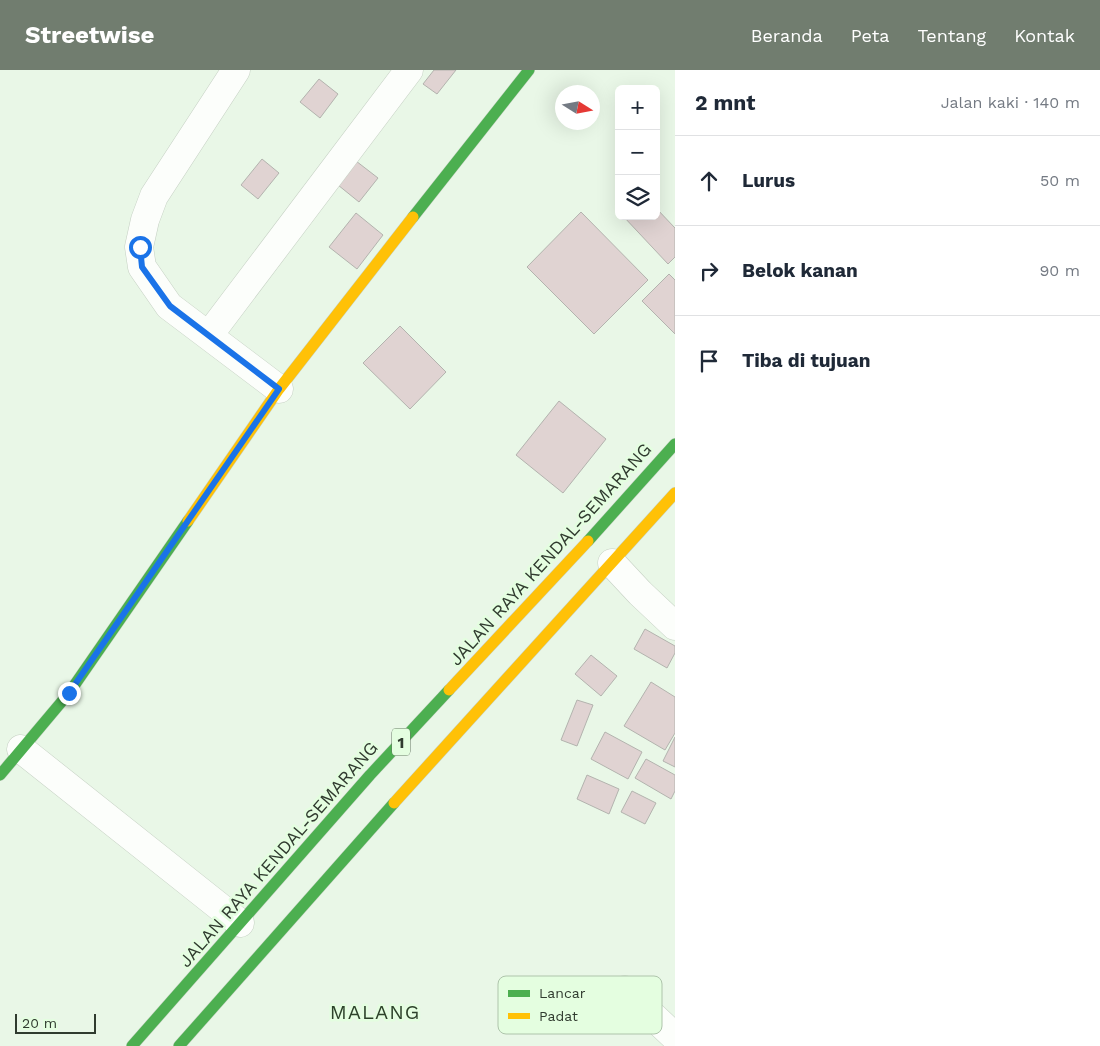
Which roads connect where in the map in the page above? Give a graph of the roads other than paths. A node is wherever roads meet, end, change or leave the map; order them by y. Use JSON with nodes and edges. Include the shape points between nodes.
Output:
{"nodes":[{"id":1,"x":236,"y":70,"type":"edge"},
{"id":2,"x":409,"y":70,"type":"edge"},
{"id":3,"x":529,"y":70,"type":"edge"},
{"id":4,"x":209,"y":336,"type":"junction"},
{"id":5,"x":279,"y":389,"type":"junction"},
{"id":6,"x":675,"y":444,"type":"edge"},
{"id":7,"x":675,"y":493,"type":"edge"},
{"id":8,"x":612,"y":563,"type":"junction"},
{"id":9,"x":675,"y":626,"type":"edge"},
{"id":10,"x":21,"y":749,"type":"junction"},
{"id":11,"x":0,"y":775,"type":"edge"},
{"id":12,"x":240,"y":923,"type":"junction"},
{"id":13,"x":662,"y":1025,"type":"edge"},
{"id":14,"x":675,"y":1037,"type":"edge"},
{"id":15,"x":132,"y":1046,"type":"edge"},
{"id":16,"x":179,"y":1046,"type":"edge"}],
"edges":[{"from":1,"to":4,"type":"street","via":[[154,196],[140,247],[142,267],[170,306]]},
{"from":2,"to":4,"type":"street"},
{"from":3,"to":5,"type":"main road"},
{"from":4,"to":5,"type":"street"},
{"from":5,"to":10,"type":"main road","via":[[69,693]]},
{"from":6,"to":12,"type":"main road","name":"JALAN RAYA KENDAL-SEMARANG","number":"1","via":[[370,775]]},
{"from":7,"to":8,"type":"main road","number":"1"},
{"from":8,"to":9,"type":"street"},
{"from":8,"to":16,"type":"main road","number":"1"},
{"from":10,"to":11,"type":"main road"},
{"from":10,"to":12,"type":"street"},
{"from":12,"to":15,"type":"main road","name":"JALAN RAYA KENDAL-SEMARANG","number":"1"},
{"from":13,"to":14,"type":"street"}]}
